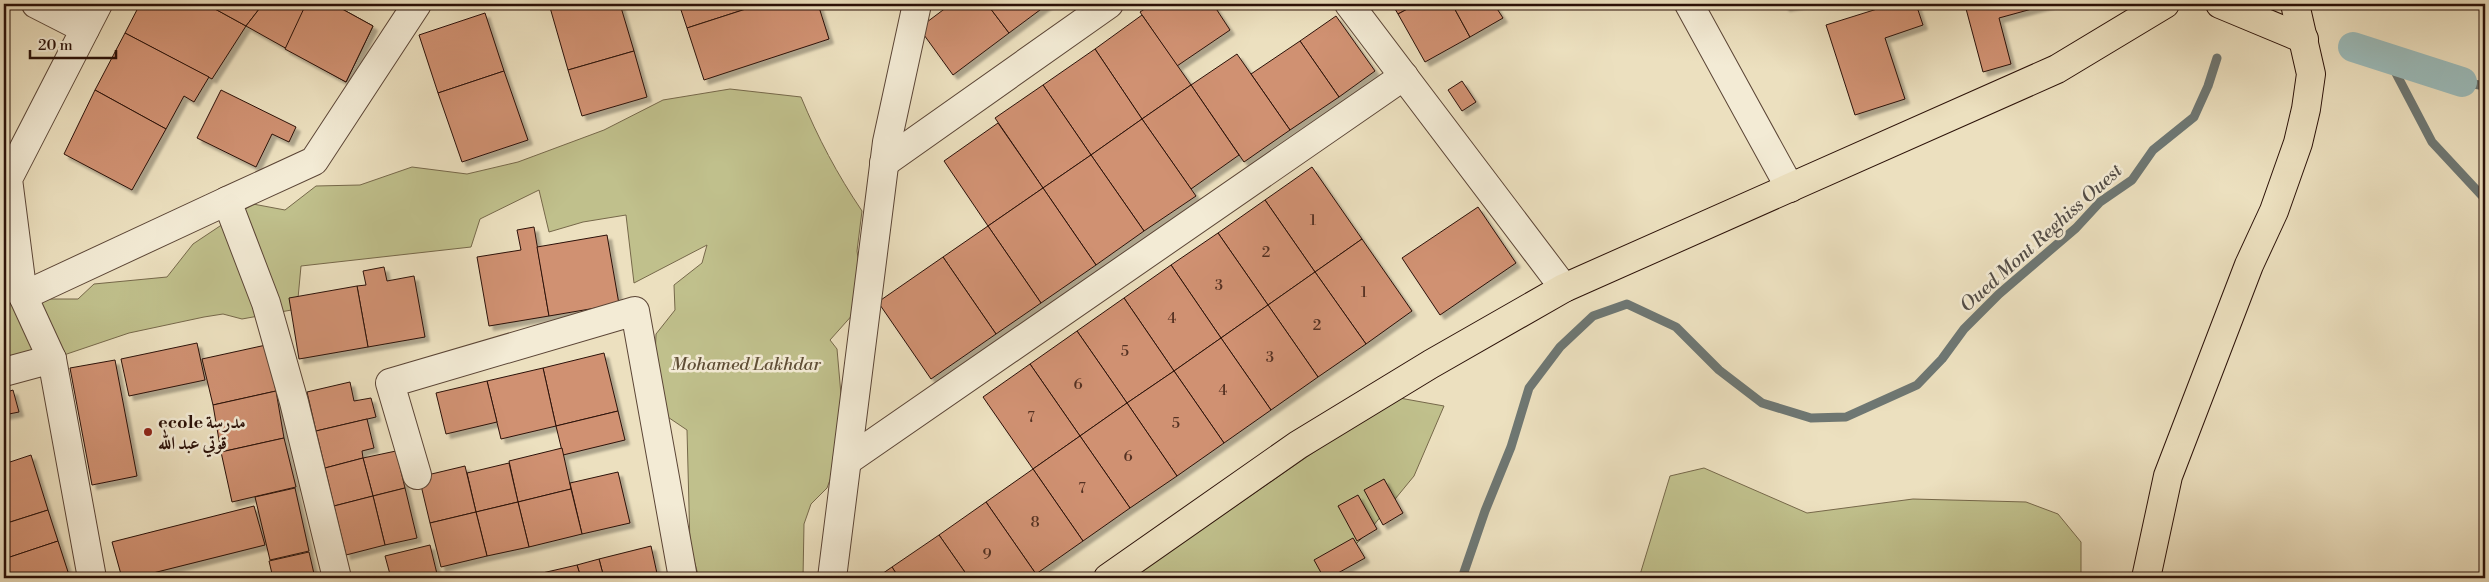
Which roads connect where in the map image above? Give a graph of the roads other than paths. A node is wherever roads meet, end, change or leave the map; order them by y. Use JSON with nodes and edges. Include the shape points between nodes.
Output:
{"nodes":[{"id":1,"x":36,"y":4,"type":"edge"},
{"id":2,"x":98,"y":4,"type":"edge"},
{"id":3,"x":417,"y":4,"type":"edge"},
{"id":4,"x":917,"y":4,"type":"edge"},
{"id":5,"x":1109,"y":4,"type":"edge"},
{"id":6,"x":1348,"y":4,"type":"edge"},
{"id":7,"x":1689,"y":4,"type":"edge"},
{"id":8,"x":2165,"y":4,"type":"edge"},
{"id":9,"x":2220,"y":4,"type":"edge"},
{"id":10,"x":2295,"y":4,"type":"edge"},
{"id":11,"x":85,"y":29,"type":"junction"},
{"id":12,"x":2304,"y":39,"type":"junction"},
{"id":13,"x":1404,"y":76,"type":"junction"},
{"id":14,"x":884,"y":163,"type":"junction"},
{"id":15,"x":1790,"y":188,"type":"junction"},
{"id":16,"x":227,"y":202,"type":"junction"},
{"id":17,"x":1564,"y":288,"type":"junction"},
{"id":18,"x":13,"y":291,"type":"edge"},
{"id":19,"x":52,"y":359,"type":"junction"},
{"id":20,"x":4,"y":372,"type":"edge"},
{"id":21,"x":847,"y":461,"type":"junction"},
{"id":22,"x":417,"y":475,"type":"dead end"},
{"id":23,"x":92,"y":578,"type":"edge"},
{"id":24,"x":337,"y":578,"type":"edge"},
{"id":25,"x":683,"y":578,"type":"edge"},
{"id":26,"x":832,"y":578,"type":"edge"},
{"id":27,"x":1108,"y":578,"type":"edge"},
{"id":28,"x":2146,"y":578,"type":"edge"}],
"edges":[{"from":1,"to":11,"type":"street"},
{"from":2,"to":11,"type":"street"},
{"from":3,"to":16,"type":"street","via":[[314,161]]},
{"from":4,"to":14,"type":"street"},
{"from":5,"to":14,"type":"street"},
{"from":6,"to":13,"type":"street"},
{"from":7,"to":15,"type":"street"},
{"from":8,"to":15,"type":"main road","via":[[2057,69]]},
{"from":9,"to":12,"type":"main road"},
{"from":10,"to":12,"type":"main road"},
{"from":11,"to":18,"type":"street","via":[[8,179]]},
{"from":12,"to":28,"type":"main road","via":[[2311,74],[2298,143],[2168,476]]},
{"from":13,"to":17,"type":"street"},
{"from":13,"to":21,"type":"street"},
{"from":14,"to":21,"type":"street"},
{"from":15,"to":17,"type":"main road"},
{"from":16,"to":18,"type":"street"},
{"from":16,"to":24,"type":"street","via":[[266,303]]},
{"from":17,"to":27,"type":"main road","via":[[1298,445]]},
{"from":18,"to":19,"type":"street"},
{"from":19,"to":20,"type":"street"},
{"from":19,"to":23,"type":"street"},
{"from":21,"to":26,"type":"street"},
{"from":22,"to":25,"type":"street","via":[[390,383],[635,311]]}]}
